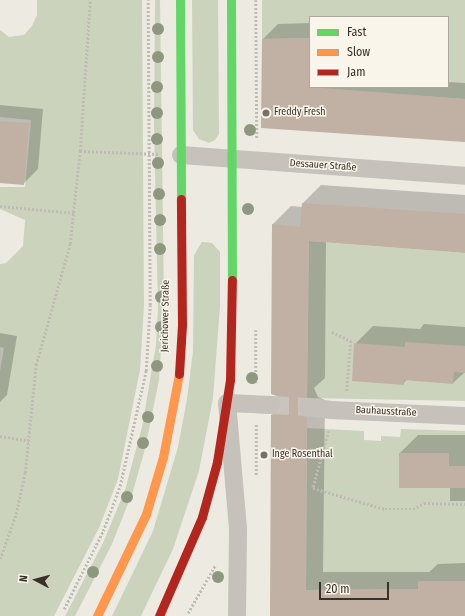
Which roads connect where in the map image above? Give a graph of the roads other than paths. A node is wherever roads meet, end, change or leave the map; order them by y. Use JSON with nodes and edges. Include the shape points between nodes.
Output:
{"nodes":[{"id":1,"x":180,"y":0,"type":"edge"},
{"id":2,"x":231,"y":0,"type":"edge"},
{"id":3,"x":181,"y":155,"type":"junction"},
{"id":4,"x":232,"y":160,"type":"junction"},
{"id":5,"x":465,"y":176,"type":"edge"},
{"id":6,"x":227,"y":403,"type":"junction"},
{"id":7,"x":271,"y":405,"type":"tunnel mouth"},
{"id":8,"x":308,"y":407,"type":"tunnel mouth"},
{"id":9,"x":465,"y":416,"type":"edge"},
{"id":10,"x":97,"y":616,"type":"edge"},
{"id":11,"x":159,"y":616,"type":"edge"},
{"id":12,"x":237,"y":616,"type":"edge"}],
"edges":[{"from":1,"to":3,"type":"main road","name":"Jerichower Straße"},
{"from":2,"to":4,"type":"main road"},
{"from":3,"to":4,"type":"street","name":"Dessauer Straße"},
{"from":3,"to":10,"type":"main road","name":"Jerichower Straße","via":[[182,325],[175,395],[163,457],[146,514],[124,566]]},
{"from":4,"to":5,"type":"street","name":"Dessauer Straße"},
{"from":4,"to":6,"type":"main road","via":[[232,333]]},
{"from":6,"to":7,"type":"street"},
{"from":6,"to":11,"type":"main road","via":[[217,462],[198,530]]},
{"from":6,"to":12,"type":"street","via":[[238,528]]},
{"from":8,"to":9,"type":"street","name":"Bauhausstraße"}]}
